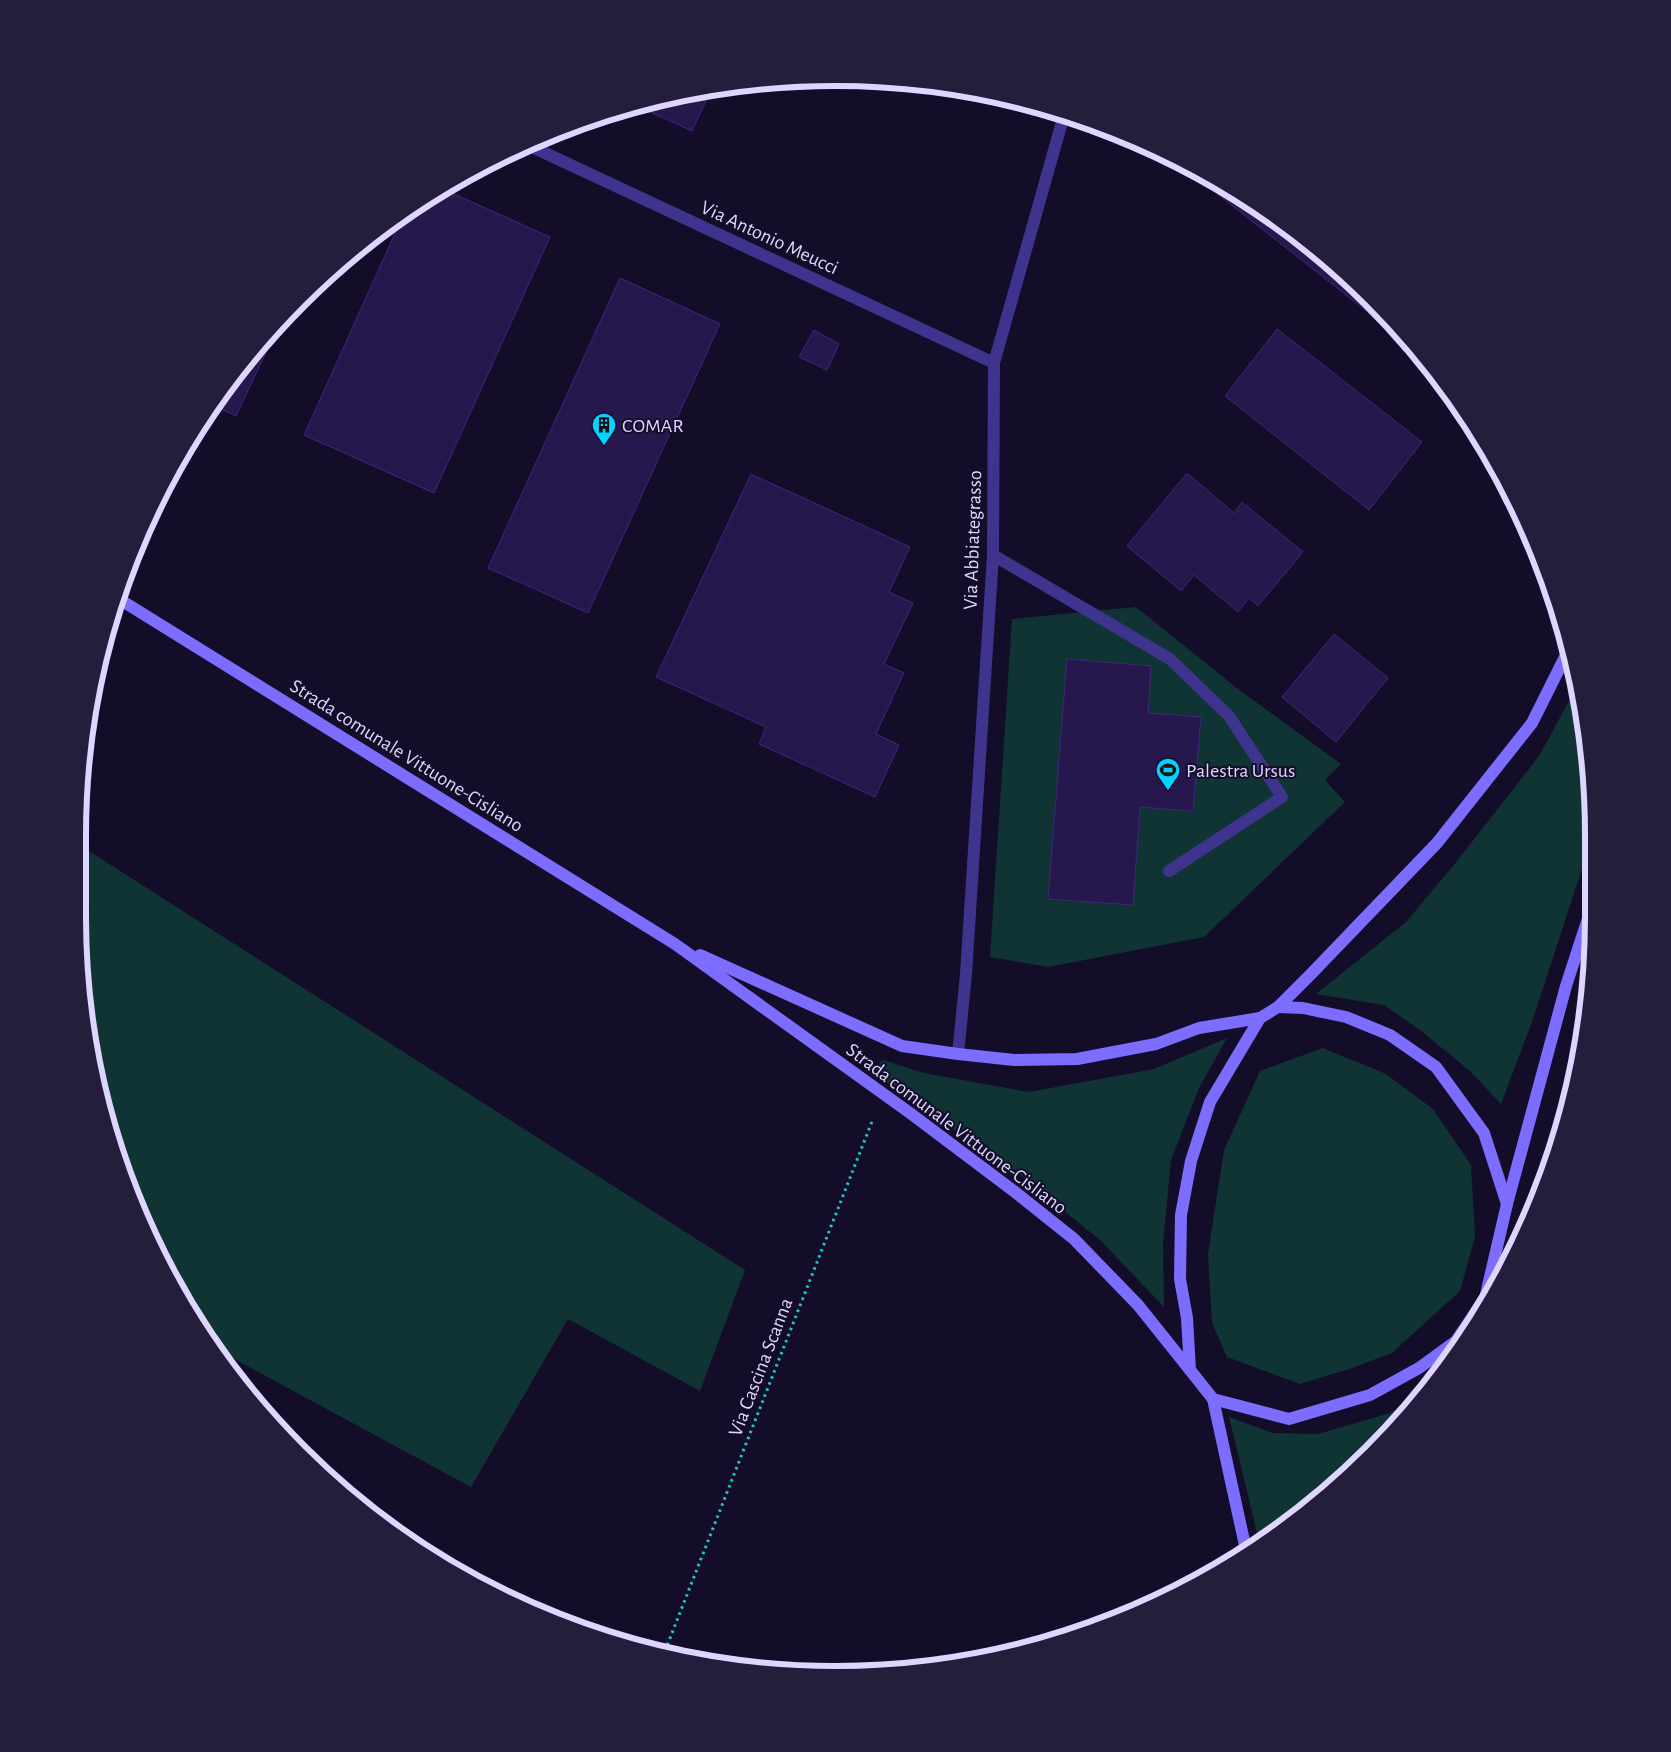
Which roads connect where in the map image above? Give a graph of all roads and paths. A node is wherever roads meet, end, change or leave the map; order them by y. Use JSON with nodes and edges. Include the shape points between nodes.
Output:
{"nodes":[{"id":1,"x":1062,"y":122,"type":"edge"},
{"id":2,"x":536,"y":149,"type":"edge"},
{"id":3,"x":994,"y":363,"type":"junction"},
{"id":4,"x":993,"y":555,"type":"junction"},
{"id":5,"x":124,"y":602,"type":"edge"},
{"id":6,"x":1564,"y":662,"type":"edge"},
{"id":7,"x":1169,"y":871,"type":"dead end"},
{"id":8,"x":1584,"y":929,"type":"edge"},
{"id":9,"x":675,"y":944,"type":"junction"},
{"id":10,"x":1278,"y":1007,"type":"junction"},
{"id":11,"x":1260,"y":1018,"type":"junction"},
{"id":12,"x":958,"y":1054,"type":"junction"},
{"id":13,"x":883,"y":1094,"type":"junction"},
{"id":14,"x":1507,"y":1204,"type":"junction"},
{"id":15,"x":1489,"y":1281,"type":"edge"},
{"id":16,"x":1449,"y":1346,"type":"edge"},
{"id":17,"x":1190,"y":1370,"type":"junction"},
{"id":18,"x":1213,"y":1399,"type":"junction"},
{"id":19,"x":1245,"y":1544,"type":"edge"},
{"id":20,"x":667,"y":1646,"type":"edge"}],
"edges":[{"from":1,"to":3,"type":"street","name":"Via Abbiategrasso"},
{"from":2,"to":3,"type":"street","name":"Via Antonio Meucci"},
{"from":3,"to":4,"type":"street","name":"Via Abbiategrasso"},
{"from":4,"to":7,"type":"street","via":[[1170,659],[1229,716],[1282,797]]},
{"from":4,"to":12,"type":"street","name":"Via Abbiategrasso"},
{"from":5,"to":9,"type":"main road","name":"Strada comunale Vittuone-Cisliano"},
{"from":6,"to":10,"type":"main road","via":[[1532,723],[1437,843]]},
{"from":8,"to":14,"type":"main road"},
{"from":9,"to":12,"type":"main road","name":"Strada comunale Vittuone-Cisliano","via":[[902,1046]]},
{"from":9,"to":13,"type":"main road","name":"Strada comunale Vittuone-Cisliano"},
{"from":10,"to":11,"type":"main road"},
{"from":10,"to":14,"type":"main road","via":[[1304,1008],[1346,1017],[1390,1035],[1436,1067],[1484,1133]]},
{"from":11,"to":12,"type":"main road","name":"Strada comunale Vittuone-Cisliano","via":[[1199,1028],[1156,1044],[1077,1059],[1014,1060]]},
{"from":11,"to":17,"type":"main road","via":[[1210,1102],[1191,1160],[1181,1215],[1180,1279],[1187,1318]]},
{"from":13,"to":17,"type":"main road","name":"Strada comunale Vittuone-Cisliano","via":[[1074,1240],[1138,1305]]},
{"from":13,"to":20,"type":"path","name":"Via Cascina Scanna"},
{"from":14,"to":15,"type":"main road"},
{"from":16,"to":18,"type":"main road","via":[[1419,1368],[1370,1395],[1289,1419]]},
{"from":17,"to":18,"type":"main road","name":"Strada comunale Vittuone-Cisliano"},
{"from":18,"to":19,"type":"main road"}]}
